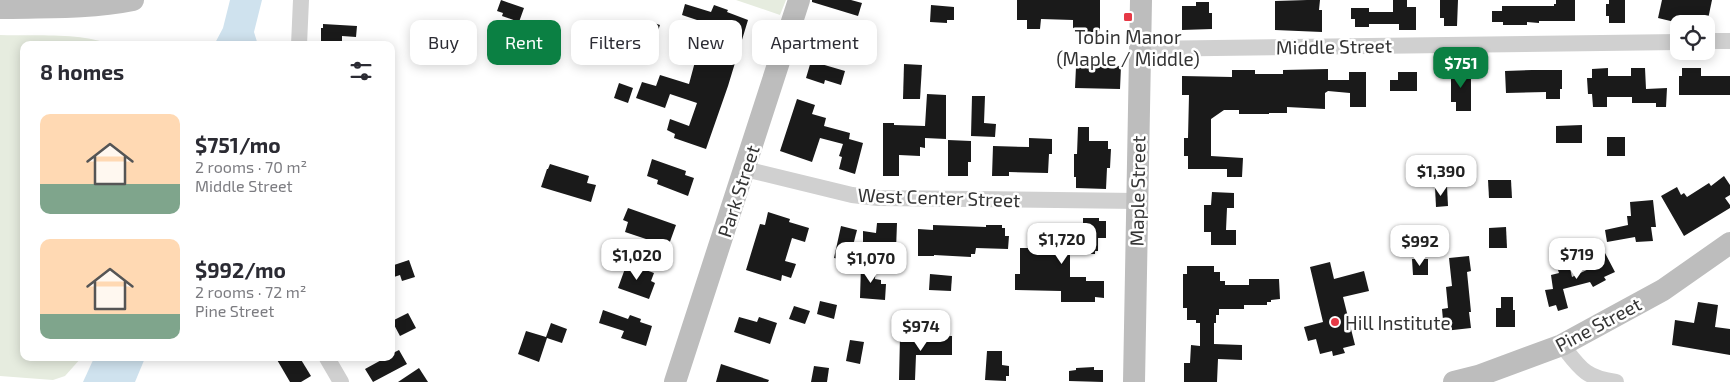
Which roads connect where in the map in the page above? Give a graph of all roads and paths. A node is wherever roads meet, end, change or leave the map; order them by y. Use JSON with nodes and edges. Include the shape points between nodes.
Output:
{"nodes":[{"id":1,"x":132,"y":0,"type":"edge"},
{"id":2,"x":301,"y":0,"type":"edge"},
{"id":3,"x":799,"y":0,"type":"edge"},
{"id":4,"x":1141,"y":0,"type":"edge"},
{"id":5,"x":0,"y":8,"type":"edge"},
{"id":6,"x":299,"y":41,"type":"edge"},
{"id":7,"x":1730,"y":41,"type":"edge"},
{"id":8,"x":1670,"y":42,"type":"edge"},
{"id":9,"x":1715,"y":42,"type":"edge"},
{"id":10,"x":1140,"y":49,"type":"junction"},
{"id":11,"x":745,"y":169,"type":"junction"},
{"id":12,"x":1137,"y":200,"type":"junction"},
{"id":13,"x":1730,"y":242,"type":"edge"},
{"id":14,"x":1562,"y":345,"type":"junction"},
{"id":15,"x":329,"y":361,"type":"edge"},
{"id":16,"x":341,"y":382,"type":"edge"},
{"id":17,"x":676,"y":382,"type":"edge"},
{"id":18,"x":1134,"y":382,"type":"edge"},
{"id":19,"x":1454,"y":382,"type":"edge"},
{"id":20,"x":1616,"y":382,"type":"edge"}],
"edges":[{"from":1,"to":5,"type":"main road","via":[[65,7]]},
{"from":2,"to":6,"type":"street"},
{"from":3,"to":11,"type":"main road","name":"Park Street"},
{"from":4,"to":10,"type":"main road","name":"Maple Street"},
{"from":7,"to":9,"type":"street"},
{"from":8,"to":10,"type":"street","name":"Middle Street"},
{"from":10,"to":12,"type":"main road","name":"Maple Street"},
{"from":11,"to":12,"type":"street","name":"West Center Street","via":[[852,195],[878,198]]},
{"from":11,"to":17,"type":"main road","name":"Park Street"},
{"from":12,"to":18,"type":"main road","name":"Maple Street"},
{"from":13,"to":14,"type":"main road","name":"Pine Street","via":[[1663,290]]},
{"from":14,"to":19,"type":"main road","name":"Pine Street"},
{"from":14,"to":20,"type":"street","via":[[1584,372]]},
{"from":15,"to":16,"type":"street"}]}
